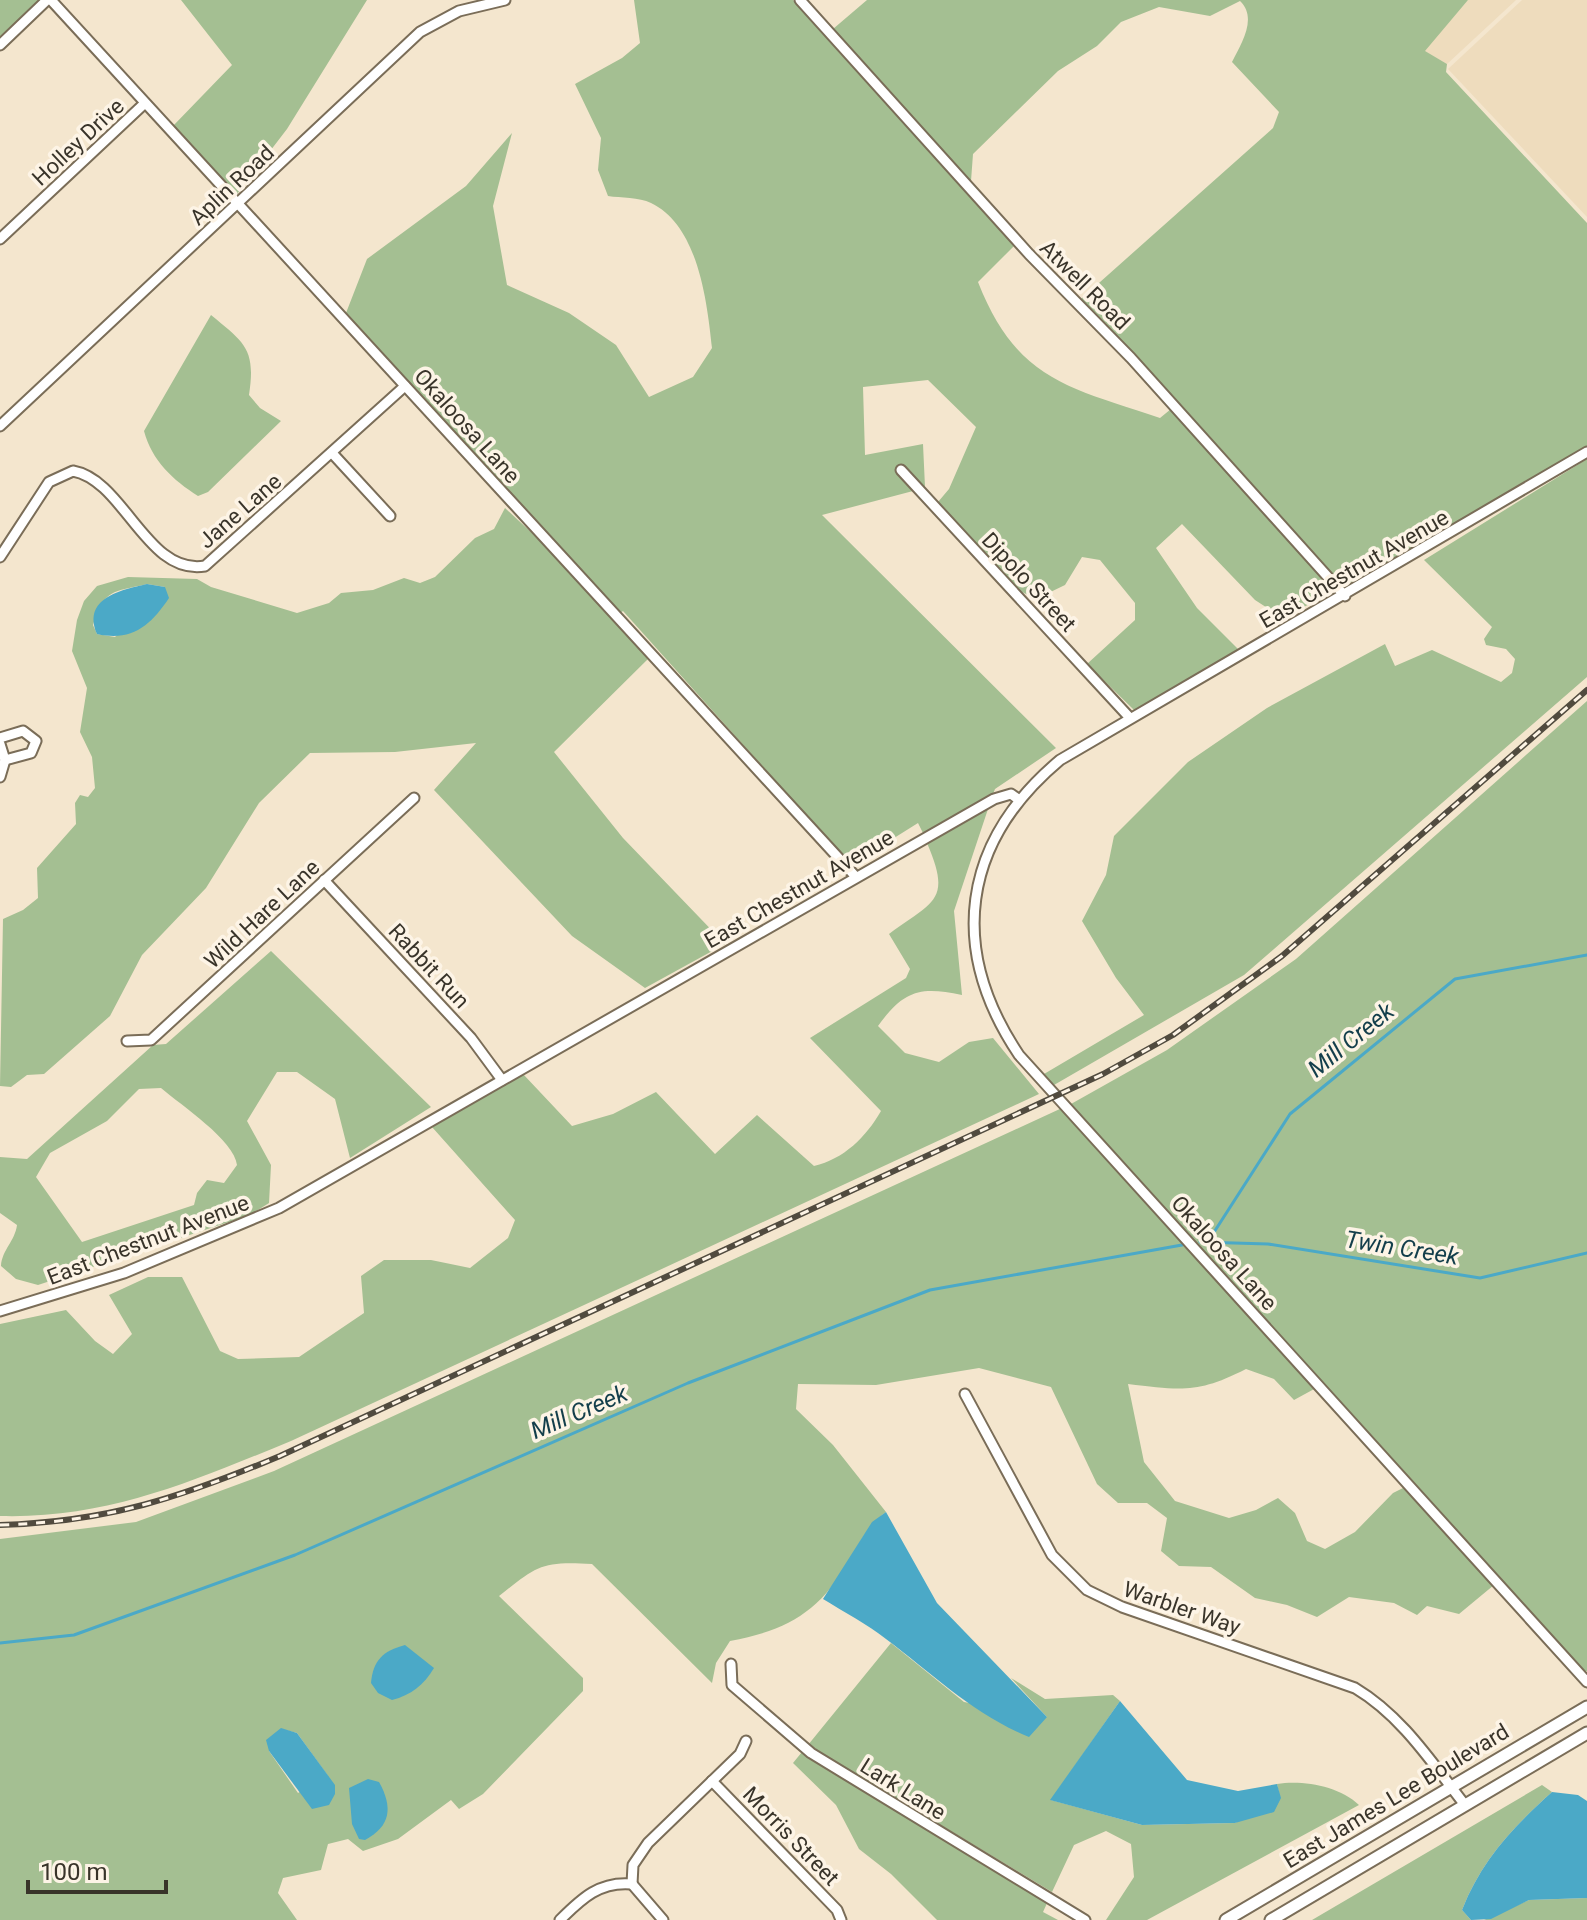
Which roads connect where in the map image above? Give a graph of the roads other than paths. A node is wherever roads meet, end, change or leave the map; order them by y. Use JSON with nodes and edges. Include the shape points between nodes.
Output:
{"nodes":[{"id":1,"x":49,"y":0,"type":"edge"},
{"id":2,"x":505,"y":0,"type":"edge"},
{"id":3,"x":800,"y":0,"type":"edge"},
{"id":4,"x":0,"y":45,"type":"edge"},
{"id":5,"x":145,"y":103,"type":"junction"},
{"id":6,"x":238,"y":203,"type":"junction"},
{"id":7,"x":0,"y":239,"type":"edge"},
{"id":8,"x":405,"y":386,"type":"junction"},
{"id":9,"x":0,"y":426,"type":"edge"},
{"id":10,"x":1587,"y":452,"type":"edge"},
{"id":11,"x":332,"y":453,"type":"junction"},
{"id":12,"x":901,"y":470,"type":"dead end"},
{"id":13,"x":390,"y":516,"type":"dead end"},
{"id":14,"x":0,"y":557,"type":"edge"},
{"id":15,"x":1345,"y":596,"type":"junction"},
{"id":16,"x":1130,"y":718,"type":"junction"},
{"id":17,"x":0,"y":741,"type":"edge"},
{"id":18,"x":5,"y":760,"type":"junction"},
{"id":19,"x":0,"y":777,"type":"edge"},
{"id":20,"x":414,"y":798,"type":"dead end"},
{"id":21,"x":1018,"y":799,"type":"junction"},
{"id":22,"x":856,"y":877,"type":"junction"},
{"id":23,"x":324,"y":880,"type":"junction"},
{"id":24,"x":127,"y":1041,"type":"dead end"},
{"id":25,"x":502,"y":1080,"type":"junction"},
{"id":26,"x":0,"y":1311,"type":"edge"},
{"id":27,"x":965,"y":1394,"type":"dead end"},
{"id":28,"x":731,"y":1664,"type":"dead end"},
{"id":29,"x":1587,"y":1682,"type":"edge"},
{"id":30,"x":1587,"y":1707,"type":"edge"},
{"id":31,"x":1587,"y":1733,"type":"edge"},
{"id":32,"x":746,"y":1741,"type":"dead end"},
{"id":33,"x":712,"y":1781,"type":"junction"},
{"id":34,"x":1451,"y":1787,"type":"junction"},
{"id":35,"x":1465,"y":1805,"type":"junction"},
{"id":36,"x":632,"y":1884,"type":"junction"},
{"id":37,"x":1240,"y":1917,"type":"edge"},
{"id":38,"x":842,"y":1919,"type":"edge"},
{"id":39,"x":560,"y":1920,"type":"edge"},
{"id":40,"x":663,"y":1920,"type":"edge"},
{"id":41,"x":1085,"y":1920,"type":"edge"},
{"id":42,"x":1226,"y":1920,"type":"edge"},
{"id":43,"x":1271,"y":1920,"type":"edge"}],
"edges":[{"from":1,"to":4,"type":"street"},
{"from":1,"to":5,"type":"street","name":"Okaloosa Lane"},
{"from":2,"to":6,"type":"street","name":"Aplin Road","via":[[459,11],[420,32]]},
{"from":3,"to":15,"type":"street","name":"Atwell Road"},
{"from":5,"to":6,"type":"street","name":"Okaloosa Lane"},
{"from":5,"to":7,"type":"street","name":"Holley Drive"},
{"from":6,"to":8,"type":"street","name":"Okaloosa Lane"},
{"from":6,"to":9,"type":"street","name":"Aplin Road"},
{"from":8,"to":11,"type":"street","name":"Jane Lane"},
{"from":8,"to":22,"type":"street","name":"Okaloosa Lane"},
{"from":10,"to":15,"type":"street","name":"East Chestnut Avenue"},
{"from":11,"to":13,"type":"street"},
{"from":11,"to":14,"type":"street","name":"Jane Lane","via":[[205,566],[167,557],[93,479],[73,471],[49,482]]},
{"from":12,"to":16,"type":"street","name":"Dipolo Street"},
{"from":15,"to":16,"type":"street","name":"East Chestnut Avenue"},
{"from":16,"to":21,"type":"street","name":"East Chestnut Avenue","via":[[1060,760]]},
{"from":17,"to":18,"type":"street"},
{"from":17,"to":18,"type":"street","via":[[23,731],[36,741],[31,753]]},
{"from":18,"to":19,"type":"street"},
{"from":20,"to":23,"type":"street","name":"Wild Hare Lane"},
{"from":21,"to":22,"type":"street","name":"East Chestnut Avenue","via":[[1011,794],[994,799]]},
{"from":21,"to":29,"type":"street","name":"Okaloosa Lane","via":[[989,849],[975,902],[979,973],[1000,1026],[1019,1055]]},
{"from":22,"to":25,"type":"street","name":"East Chestnut Avenue"},
{"from":23,"to":24,"type":"street","name":"Wild Hare Lane","via":[[151,1040]]},
{"from":23,"to":25,"type":"street","name":"Rabbit Run","via":[[471,1038]]},
{"from":25,"to":26,"type":"street","name":"East Chestnut Avenue","via":[[238,1228],[124,1273]]},
{"from":27,"to":34,"type":"street","name":"Warbler Way","via":[[1052,1555],[1087,1590],[1355,1688],[1409,1734]]},
{"from":28,"to":41,"type":"street","name":"Lark Lane","via":[[732,1685],[811,1753]]},
{"from":30,"to":34,"type":"main road","name":"East James Lee Boulevard"},
{"from":31,"to":35,"type":"main road","name":"East James Lee Boulevard"},
{"from":32,"to":33,"type":"street"},
{"from":33,"to":36,"type":"street","via":[[637,1857]]},
{"from":33,"to":38,"type":"street","name":"Morris Street"},
{"from":34,"to":35,"type":"street","name":"Warbler Way"},
{"from":34,"to":37,"type":"main road","name":"East James Lee Boulevard"},
{"from":35,"to":43,"type":"main road","name":"East James Lee Boulevard"},
{"from":36,"to":39,"type":"street","via":[[598,1888]]},
{"from":36,"to":40,"type":"street"},
{"from":37,"to":42,"type":"main road","name":"East James Lee Boulevard"}]}
